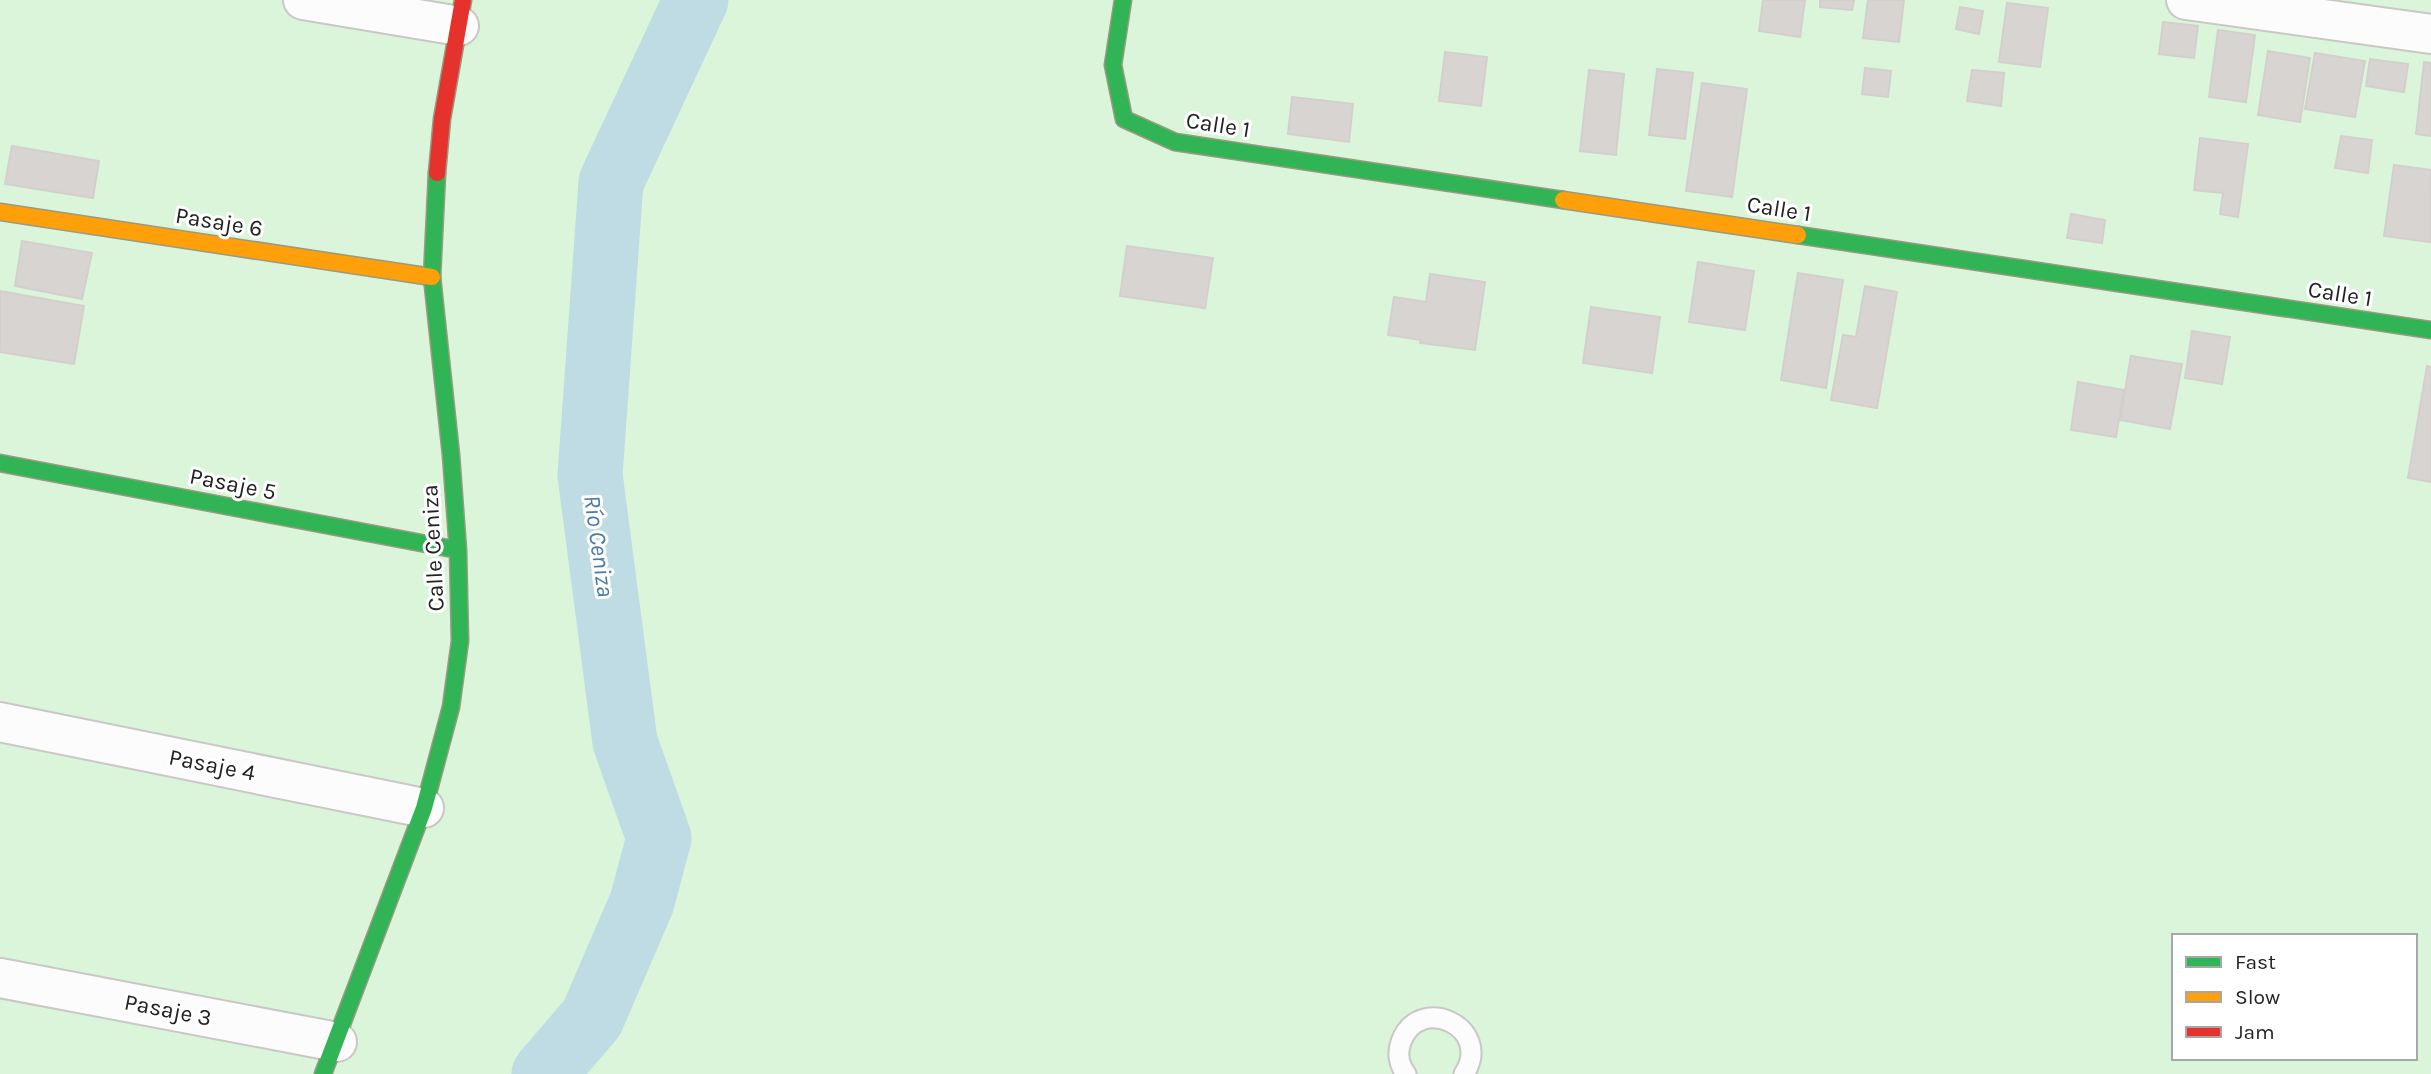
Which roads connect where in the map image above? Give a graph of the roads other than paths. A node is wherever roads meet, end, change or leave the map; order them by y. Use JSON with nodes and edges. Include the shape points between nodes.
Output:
{"nodes":[{"id":1,"x":303,"y":0,"type":"edge"},
{"id":2,"x":1124,"y":0,"type":"edge"},
{"id":3,"x":2186,"y":0,"type":"edge"},
{"id":4,"x":461,"y":13,"type":"edge"},
{"id":5,"x":2431,"y":34,"type":"edge"},
{"id":6,"x":0,"y":212,"type":"edge"},
{"id":7,"x":432,"y":277,"type":"junction"},
{"id":8,"x":2431,"y":330,"type":"edge"},
{"id":9,"x":0,"y":463,"type":"edge"},
{"id":10,"x":458,"y":550,"type":"junction"},
{"id":11,"x":0,"y":722,"type":"edge"},
{"id":12,"x":424,"y":808,"type":"junction"},
{"id":13,"x":0,"y":978,"type":"edge"},
{"id":14,"x":330,"y":1058,"type":"edge"},
{"id":15,"x":1406,"y":1074,"type":"edge"},
{"id":16,"x":1464,"y":1074,"type":"edge"}],
"edges":[{"from":1,"to":4,"type":"street"},
{"from":2,"to":8,"type":"street","name":"Calle 1","via":[[1113,65],[1124,120],[1175,142]]},
{"from":3,"to":5,"type":"street"},
{"from":4,"to":7,"type":"street","name":"Calle Ceniza","via":[[442,119]]},
{"from":6,"to":7,"type":"street","name":"Pasaje 6"},
{"from":7,"to":10,"type":"street","name":"Calle Ceniza"},
{"from":9,"to":10,"type":"street","name":"Pasaje 5"},
{"from":10,"to":12,"type":"street","name":"Calle Ceniza","via":[[460,641],[451,707]]},
{"from":11,"to":12,"type":"street","name":"Pasaje 4"},
{"from":12,"to":14,"type":"street","name":"Calle Ceniza"},
{"from":13,"to":14,"type":"street","name":"Pasaje 3"},
{"from":15,"to":16,"type":"lane","via":[[1399,1057],[1405,1033],[1413,1024],[1437,1017],[1460,1027],[1466,1036],[1471,1057]]}]}
